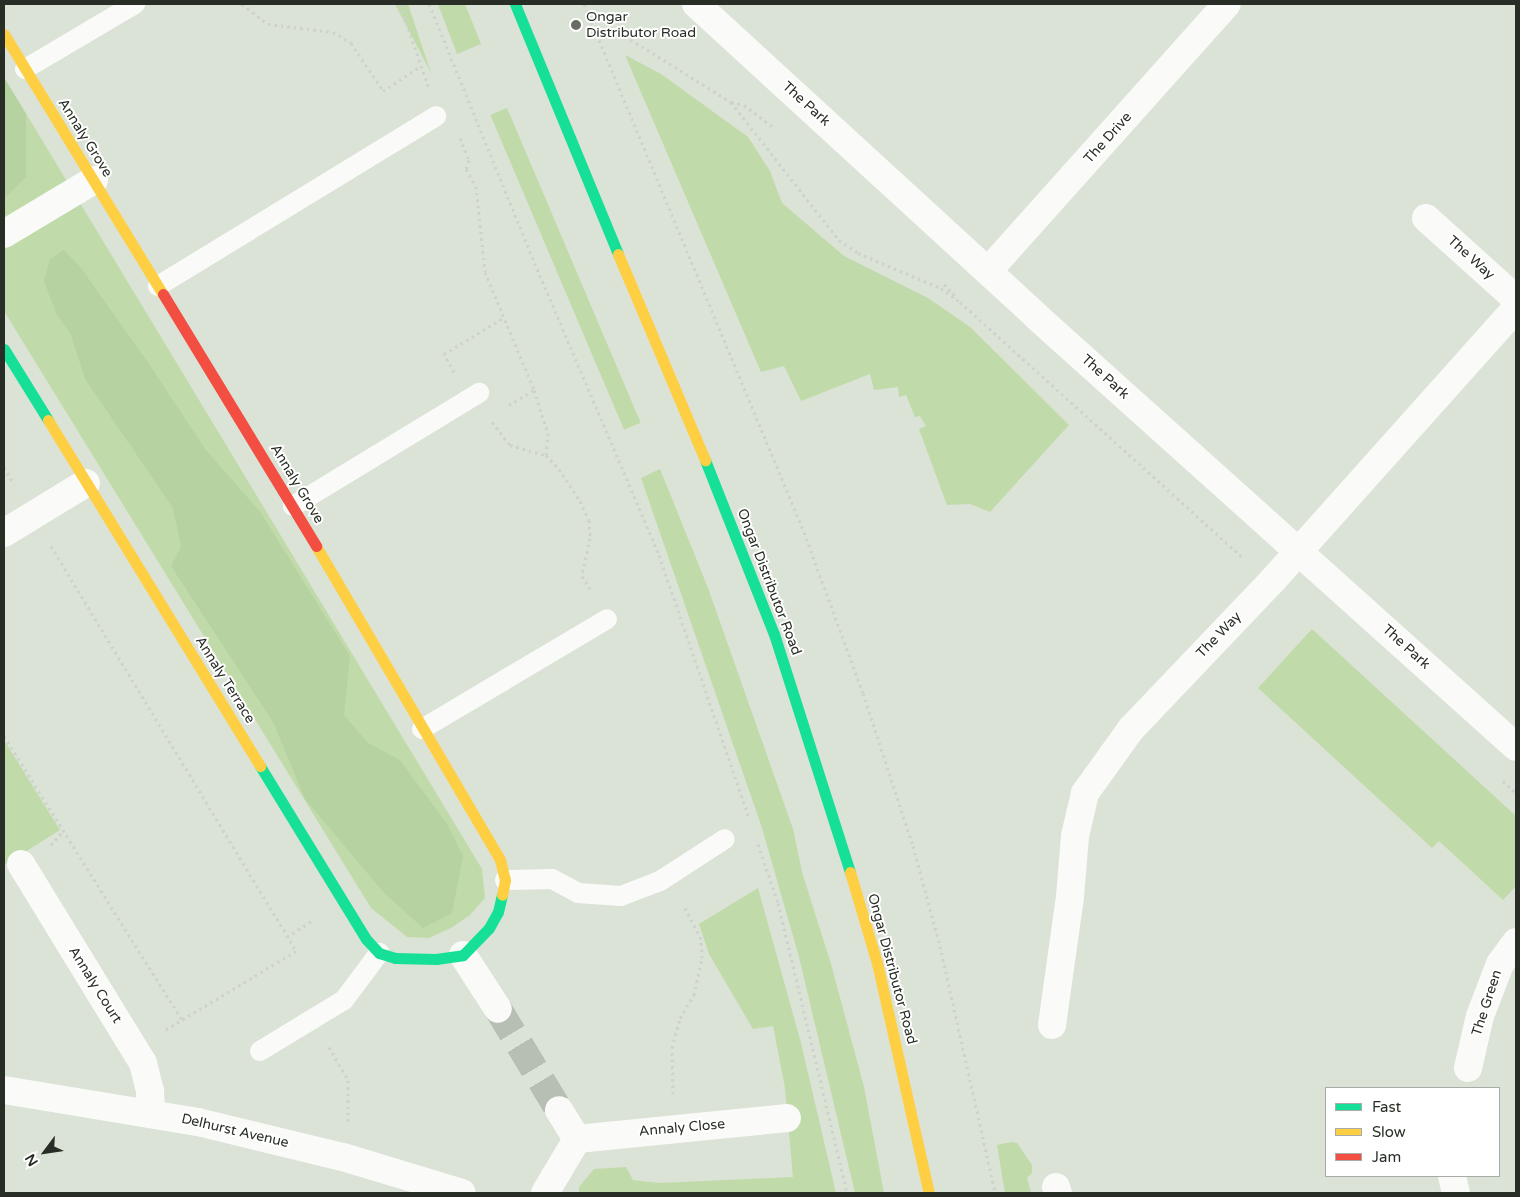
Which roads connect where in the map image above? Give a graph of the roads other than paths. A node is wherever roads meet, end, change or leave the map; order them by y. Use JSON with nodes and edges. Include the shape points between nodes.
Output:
{"nodes":[{"id":1,"x":135,"y":4,"type":"edge"},
{"id":2,"x":515,"y":4,"type":"edge"},
{"id":3,"x":696,"y":4,"type":"edge"},
{"id":4,"x":1227,"y":4,"type":"edge"},
{"id":5,"x":4,"y":34,"type":"edge"},
{"id":6,"x":25,"y":69,"type":"junction"},
{"id":7,"x":436,"y":116,"type":"dead end"},
{"id":8,"x":94,"y":180,"type":"junction"},
{"id":9,"x":1426,"y":218,"type":"dead end"},
{"id":10,"x":4,"y":234,"type":"edge"},
{"id":11,"x":988,"y":271,"type":"junction"},
{"id":12,"x":158,"y":286,"type":"junction"},
{"id":13,"x":1516,"y":299,"type":"edge"},
{"id":14,"x":1516,"y":308,"type":"edge"},
{"id":15,"x":4,"y":349,"type":"edge"},
{"id":16,"x":474,"y":396,"type":"road end"},
{"id":17,"x":86,"y":483,"type":"junction"},
{"id":18,"x":293,"y":506,"type":"junction"},
{"id":19,"x":4,"y":533,"type":"edge"},
{"id":20,"x":1299,"y":550,"type":"junction"},
{"id":21,"x":608,"y":619,"type":"road end"},
{"id":22,"x":422,"y":729,"type":"junction"},
{"id":23,"x":1516,"y":747,"type":"edge"},
{"id":24,"x":726,"y":840,"type":"dead end"},
{"id":25,"x":21,"y":864,"type":"dead end"},
{"id":26,"x":505,"y":880,"type":"junction"},
{"id":27,"x":1516,"y":942,"type":"edge"},
{"id":28,"x":379,"y":953,"type":"junction"},
{"id":29,"x":463,"y":955,"type":"junction"},
{"id":30,"x":498,"y":1009,"type":"tunnel mouth"},
{"id":31,"x":1052,"y":1025,"type":"dead end"},
{"id":32,"x":260,"y":1051,"type":"dead end"},
{"id":33,"x":1468,"y":1068,"type":"dead end"},
{"id":34,"x":4,"y":1090,"type":"edge"},
{"id":35,"x":559,"y":1110,"type":"tunnel mouth"},
{"id":36,"x":151,"y":1113,"type":"junction"},
{"id":37,"x":787,"y":1118,"type":"dead end"},
{"id":38,"x":577,"y":1139,"type":"junction"},
{"id":39,"x":1452,"y":1177,"type":"edge"},
{"id":40,"x":462,"y":1193,"type":"edge"},
{"id":41,"x":545,"y":1193,"type":"edge"},
{"id":42,"x":929,"y":1193,"type":"edge"},
{"id":43,"x":1456,"y":1193,"type":"edge"}],
"edges":[{"from":1,"to":6,"type":"lane"},
{"from":2,"to":42,"type":"street","name":"Ongar Distributor Road","via":[[720,494],[774,634],[824,780],[877,963]]},
{"from":3,"to":11,"type":"street","name":"The Park"},
{"from":4,"to":11,"type":"street","name":"The Drive"},
{"from":5,"to":6,"type":"street","name":"Annaly Grove"},
{"from":6,"to":8,"type":"street","name":"Annaly Grove"},
{"from":7,"to":12,"type":"lane"},
{"from":8,"to":10,"type":"street"},
{"from":8,"to":12,"type":"street","name":"Annaly Grove"},
{"from":9,"to":13,"type":"street","name":"The Way"},
{"from":11,"to":20,"type":"street","name":"The Park"},
{"from":12,"to":18,"type":"street","name":"Annaly Grove"},
{"from":14,"to":20,"type":"street","name":"The Way"},
{"from":15,"to":17,"type":"street","name":"Annaly Terrace"},
{"from":16,"to":18,"type":"lane"},
{"from":17,"to":19,"type":"street"},
{"from":17,"to":28,"type":"street","name":"Annaly Terrace","via":[[366,939]]},
{"from":18,"to":22,"type":"street","name":"Annaly Grove"},
{"from":20,"to":23,"type":"street","name":"The Park"},
{"from":20,"to":31,"type":"street","name":"The Way","via":[[1131,729],[1085,793],[1075,836]]},
{"from":21,"to":22,"type":"lane"},
{"from":22,"to":26,"type":"street","name":"Annaly Grove","via":[[500,860]]},
{"from":24,"to":26,"type":"lane","via":[[667,877],[622,896],[578,893],[552,879]]},
{"from":25,"to":36,"type":"street","name":"Annaly Court","via":[[143,1063]]},
{"from":26,"to":29,"type":"street","name":"Annaly Grove","via":[[498,912],[489,928]]},
{"from":27,"to":33,"type":"street","name":"The Green","via":[[1500,964],[1480,1016]]},
{"from":28,"to":29,"type":"street","via":[[395,958],[436,959]]},
{"from":28,"to":32,"type":"lane","via":[[344,1000]]},
{"from":29,"to":30,"type":"street"},
{"from":34,"to":36,"type":"street","name":"Delhurst Avenue"},
{"from":35,"to":38,"type":"street"},
{"from":36,"to":40,"type":"street","name":"Delhurst Avenue","via":[[343,1157]]},
{"from":37,"to":38,"type":"street","name":"Annaly Close"},
{"from":38,"to":41,"type":"street"},
{"from":39,"to":43,"type":"street"}]}
